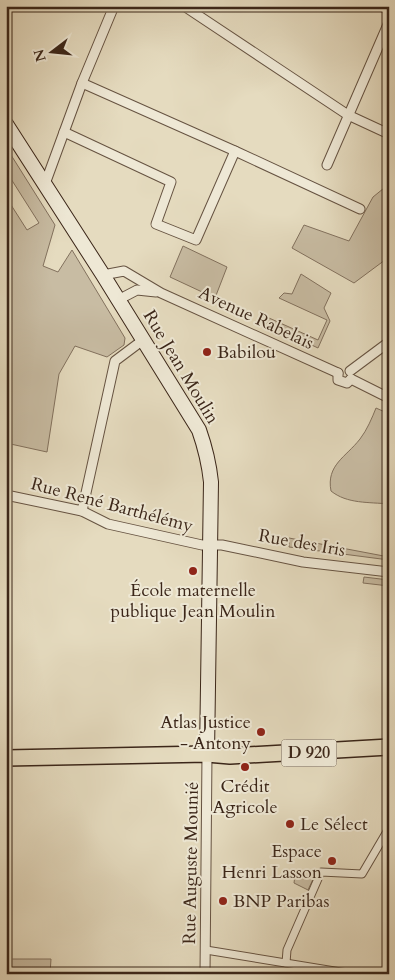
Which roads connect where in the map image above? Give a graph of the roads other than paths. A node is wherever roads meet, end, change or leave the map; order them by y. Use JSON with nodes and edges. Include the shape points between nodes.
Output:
{"nodes":[{"id":1,"x":114,"y":6,"type":"edge"},
{"id":2,"x":184,"y":6,"type":"edge"},
{"id":3,"x":384,"y":6,"type":"edge"},
{"id":4,"x":389,"y":8,"type":"edge"},
{"id":5,"x":389,"y":22,"type":"edge"},
{"id":6,"x":82,"y":83,"type":"junction"},
{"id":7,"x":348,"y":115,"type":"junction"},
{"id":8,"x":6,"y":124,"type":"edge"},
{"id":9,"x":64,"y":132,"type":"junction"},
{"id":10,"x":389,"y":134,"type":"edge"},
{"id":11,"x":235,"y":151,"type":"junction"},
{"id":12,"x":327,"y":165,"type":"dead end"},
{"id":13,"x":45,"y":184,"type":"junction"},
{"id":14,"x":360,"y":209,"type":"dead end"},
{"id":15,"x":103,"y":275,"type":"junction"},
{"id":16,"x":161,"y":293,"type":"junction"},
{"id":17,"x":118,"y":300,"type":"junction"},
{"id":18,"x":144,"y":340,"type":"junction"},
{"id":19,"x":389,"y":342,"type":"edge"},
{"id":20,"x":338,"y":373,"type":"junction"},
{"id":21,"x":351,"y":375,"type":"junction"},
{"id":22,"x":389,"y":398,"type":"edge"},
{"id":23,"x":6,"y":495,"type":"edge"},
{"id":24,"x":82,"y":511,"type":"junction"},
{"id":25,"x":210,"y":544,"type":"junction"},
{"id":26,"x":389,"y":572,"type":"edge"},
{"id":27,"x":389,"y":739,"type":"edge"},
{"id":28,"x":389,"y":747,"type":"edge"},
{"id":29,"x":207,"y":754,"type":"junction"},
{"id":30,"x":6,"y":758,"type":"edge"},
{"id":31,"x":389,"y":828,"type":"edge"},
{"id":32,"x":206,"y":950,"type":"junction"},
{"id":33,"x":286,"y":963,"type":"junction"},
{"id":34,"x":205,"y":974,"type":"edge"},
{"id":35,"x":353,"y":974,"type":"edge"}],
"edges":[{"from":1,"to":6,"type":"street"},
{"from":2,"to":7,"type":"street"},
{"from":3,"to":4,"type":"street"},
{"from":5,"to":7,"type":"street"},
{"from":6,"to":9,"type":"street"},
{"from":6,"to":11,"type":"street"},
{"from":7,"to":10,"type":"street"},
{"from":7,"to":12,"type":"street"},
{"from":8,"to":13,"type":"main road","name":"Rue Jean Moulin"},
{"from":9,"to":11,"type":"street","via":[[171,182],[156,224],[196,240]]},
{"from":9,"to":13,"type":"street"},
{"from":11,"to":14,"type":"street"},
{"from":13,"to":15,"type":"main road","name":"Rue Jean Moulin"},
{"from":15,"to":16,"type":"street","name":"Avenue Rabelais","via":[[124,271]]},
{"from":15,"to":17,"type":"main road","name":"Rue Jean Moulin"},
{"from":16,"to":17,"type":"street","name":"Avenue Rabelais","via":[[137,290]]},
{"from":16,"to":20,"type":"street","name":"Avenue Rabelais"},
{"from":17,"to":18,"type":"main road","name":"Rue Jean Moulin"},
{"from":18,"to":24,"type":"street","via":[[115,361]]},
{"from":18,"to":25,"type":"main road","name":"Rue Jean Moulin","via":[[204,443],[211,482]]},
{"from":19,"to":21,"type":"street"},
{"from":20,"to":21,"type":"street","via":[[344,368]]},
{"from":20,"to":21,"type":"street","via":[[338,380],[342,383],[347,383]]},
{"from":21,"to":22,"type":"street"},
{"from":23,"to":24,"type":"street","name":"Rue René Barthélémy"},
{"from":24,"to":25,"type":"street","name":"Rue René Barthélémy","via":[[108,524],[202,545]]},
{"from":25,"to":26,"type":"street","name":"Rue des Iris","via":[[303,562]]},
{"from":25,"to":29,"type":"main road","name":"Rue Jean Moulin"},
{"from":27,"to":29,"type":"main road","number":"D 920","via":[[230,747]]},
{"from":28,"to":29,"type":"main road","number":"D 920","via":[[230,756]]},
{"from":29,"to":30,"type":"main road","number":"D 920"},
{"from":29,"to":32,"type":"street","name":"Rue Auguste Mounié"},
{"from":31,"to":33,"type":"street","via":[[362,874],[321,872],[287,950]]},
{"from":32,"to":33,"type":"street"},
{"from":32,"to":34,"type":"street","name":"Rue Auguste Mounié"},
{"from":33,"to":35,"type":"street"}]}
